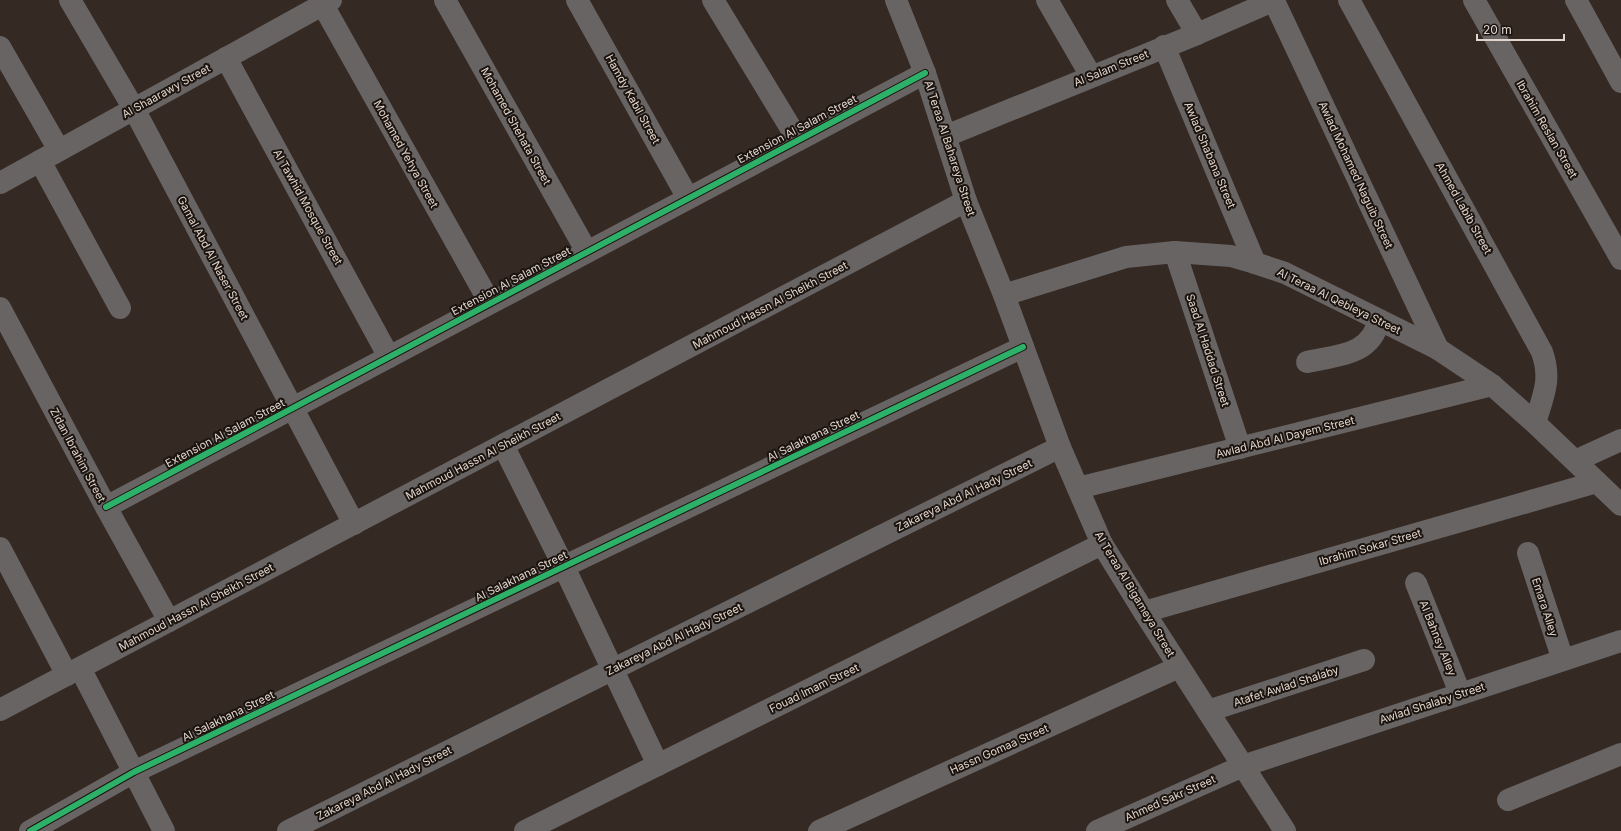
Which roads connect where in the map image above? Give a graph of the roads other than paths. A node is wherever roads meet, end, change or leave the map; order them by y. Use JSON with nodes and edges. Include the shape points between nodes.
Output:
{"nodes":[{"id":1,"x":70,"y":0,"type":"edge"},
{"id":2,"x":445,"y":0,"type":"edge"},
{"id":3,"x":577,"y":0,"type":"edge"},
{"id":4,"x":713,"y":0,"type":"edge"},
{"id":5,"x":896,"y":0,"type":"edge"},
{"id":6,"x":1047,"y":0,"type":"edge"},
{"id":7,"x":1178,"y":0,"type":"edge"},
{"id":8,"x":1275,"y":0,"type":"edge"},
{"id":9,"x":1349,"y":0,"type":"edge"},
{"id":10,"x":1474,"y":0,"type":"edge"},
{"id":11,"x":1576,"y":0,"type":"edge"},
{"id":12,"x":327,"y":2,"type":"edge"},
{"id":13,"x":1197,"y":34,"type":"junction"},
{"id":14,"x":1164,"y":46,"type":"junction"},
{"id":15,"x":0,"y":47,"type":"edge"},
{"id":16,"x":226,"y":58,"type":"junction"},
{"id":17,"x":925,"y":72,"type":"junction"},
{"id":18,"x":1091,"y":76,"type":"junction"},
{"id":19,"x":1621,"y":82,"type":"edge"},
{"id":20,"x":134,"y":109,"type":"junction"},
{"id":21,"x":946,"y":136,"type":"junction"},
{"id":22,"x":798,"y":140,"type":"junction"},
{"id":23,"x":59,"y":150,"type":"junction"},
{"id":24,"x":40,"y":161,"type":"junction"},
{"id":25,"x":0,"y":183,"type":"edge"},
{"id":26,"x":688,"y":198,"type":"junction"},
{"id":27,"x":966,"y":202,"type":"junction"},
{"id":28,"x":587,"y":252,"type":"junction"},
{"id":29,"x":1175,"y":252,"type":"junction"},
{"id":30,"x":1621,"y":259,"type":"edge"},
{"id":31,"x":1255,"y":263,"type":"junction"},
{"id":32,"x":1004,"y":295,"type":"junction"},
{"id":33,"x":490,"y":303,"type":"junction"},
{"id":34,"x":0,"y":308,"type":"edge"},
{"id":35,"x":120,"y":308,"type":"dead end"},
{"id":36,"x":1379,"y":320,"type":"junction"},
{"id":37,"x":1023,"y":347,"type":"junction"},
{"id":38,"x":1438,"y":349,"type":"junction"},
{"id":39,"x":389,"y":357,"type":"junction"},
{"id":40,"x":1307,"y":362,"type":"dead end"},
{"id":41,"x":1492,"y":385,"type":"junction"},
{"id":42,"x":293,"y":408,"type":"junction"},
{"id":43,"x":1535,"y":423,"type":"junction"},
{"id":44,"x":1621,"y":440,"type":"edge"},
{"id":45,"x":503,"y":445,"type":"junction"},
{"id":46,"x":1060,"y":447,"type":"junction"},
{"id":47,"x":1240,"y":448,"type":"junction"},
{"id":48,"x":1575,"y":461,"type":"junction"},
{"id":49,"x":1597,"y":482,"type":"junction"},
{"id":50,"x":1078,"y":488,"type":"junction"},
{"id":51,"x":1621,"y":505,"type":"edge"},
{"id":52,"x":106,"y":507,"type":"junction"},
{"id":53,"x":354,"y":524,"type":"junction"},
{"id":54,"x":1102,"y":544,"type":"junction"},
{"id":55,"x":0,"y":548,"type":"edge"},
{"id":56,"x":1528,"y":553,"type":"dead end"},
{"id":57,"x":564,"y":567,"type":"junction"},
{"id":58,"x":1416,"y":583,"type":"dead end"},
{"id":59,"x":1144,"y":612,"type":"junction"},
{"id":60,"x":169,"y":621,"type":"junction"},
{"id":61,"x":1621,"y":641,"type":"edge"},
{"id":62,"x":1364,"y":660,"type":"dead end"},
{"id":63,"x":1563,"y":660,"type":"junction"},
{"id":64,"x":1179,"y":667,"type":"junction"},
{"id":65,"x":613,"y":669,"type":"junction"},
{"id":66,"x":74,"y":671,"type":"junction"},
{"id":67,"x":1460,"y":693,"type":"junction"},
{"id":68,"x":0,"y":710,"type":"edge"},
{"id":69,"x":1208,"y":711,"type":"junction"},
{"id":70,"x":1621,"y":754,"type":"edge"},
{"id":71,"x":658,"y":765,"type":"junction"},
{"id":72,"x":1243,"y":766,"type":"junction"},
{"id":73,"x":134,"y":772,"type":"junction"},
{"id":74,"x":1508,"y":800,"type":"dead end"},
{"id":75,"x":535,"y":829,"type":"edge"},
{"id":76,"x":30,"y":831,"type":"edge"},
{"id":77,"x":164,"y":831,"type":"edge"},
{"id":78,"x":288,"y":831,"type":"edge"},
{"id":79,"x":819,"y":831,"type":"edge"},
{"id":80,"x":1097,"y":831,"type":"edge"},
{"id":81,"x":1285,"y":831,"type":"edge"}],
"edges":[{"from":1,"to":20,"type":"street","name":"Gamal Abd Al Naser Street"},
{"from":2,"to":28,"type":"street","name":"Mohamed Shehata Street"},
{"from":3,"to":26,"type":"street","name":"Hamdy Kabil Street"},
{"from":4,"to":22,"type":"street"},
{"from":5,"to":17,"type":"street","name":"Al Teraa Al Bahareya Street"},
{"from":6,"to":18,"type":"street"},
{"from":7,"to":13,"type":"street"},
{"from":8,"to":13,"type":"street","name":"Al Salam Street"},
{"from":8,"to":38,"type":"street","name":"Awlad Mohamed Naguib Street"},
{"from":9,"to":43,"type":"street","name":"Ahmed Labib Street","via":[[1542,352],[1547,366],[1547,383]]},
{"from":10,"to":30,"type":"street","name":"Ibrahim Reslan Street"},
{"from":11,"to":19,"type":"street"},
{"from":12,"to":16,"type":"street","name":"Al Shaarawy Street"},
{"from":12,"to":33,"type":"street","name":"Mohamed Yehya Street"},
{"from":13,"to":14,"type":"street","name":"Al Salam Street"},
{"from":14,"to":18,"type":"street","name":"Al Salam Street"},
{"from":14,"to":31,"type":"street","name":"Awlad Shabana Street"},
{"from":15,"to":23,"type":"street"},
{"from":16,"to":20,"type":"street","name":"Al Shaarawy Street"},
{"from":16,"to":39,"type":"street","name":"Al Tawhid Mosque Street"},
{"from":17,"to":21,"type":"street","name":"Al Teraa Al Bahareya Street"},
{"from":17,"to":22,"type":"street","name":"Extension Al Salam Street"},
{"from":18,"to":21,"type":"street","name":"Al Salam Street"},
{"from":20,"to":23,"type":"street","name":"Al Shaarawy Street"},
{"from":20,"to":42,"type":"street","name":"Gamal Abd Al Naser Street"},
{"from":21,"to":27,"type":"street","name":"Al Teraa Al Bahareya Street"},
{"from":22,"to":26,"type":"street","name":"Extension Al Salam Street"},
{"from":23,"to":24,"type":"street","name":"Al Shaarawy Street"},
{"from":24,"to":25,"type":"street","name":"Al Shaarawy Street"},
{"from":24,"to":35,"type":"street"},
{"from":26,"to":28,"type":"street","name":"Extension Al Salam Street"},
{"from":27,"to":32,"type":"street","name":"Al Teraa Al Bahareya Street"},
{"from":27,"to":45,"type":"street","name":"Mahmoud Hassn Al Sheikh Street"},
{"from":28,"to":33,"type":"street","name":"Extension Al Salam Street"},
{"from":29,"to":31,"type":"street","name":"Al Teraa Al Qebleya Street","via":[[1231,256]]},
{"from":29,"to":32,"type":"street","name":"Al Teraa Al Qebleya Street","via":[[1126,257]]},
{"from":29,"to":47,"type":"street","name":"Saad Al Haddad Street"},
{"from":31,"to":36,"type":"street","name":"Al Teraa Al Qebleya Street","via":[[1285,273]]},
{"from":32,"to":37,"type":"street","name":"Al Teraa Al Bigameya Street"},
{"from":33,"to":39,"type":"street","name":"Extension Al Salam Street"},
{"from":34,"to":52,"type":"street","name":"Zidan Ibrahim Street"},
{"from":36,"to":38,"type":"street","name":"Al Teraa Al Qebleya Street"},
{"from":36,"to":40,"type":"street","via":[[1377,329],[1366,345],[1357,350]]},
{"from":37,"to":46,"type":"street","name":"Al Teraa Al Bigameya Street"},
{"from":37,"to":57,"type":"street","name":"Al Salakhana Street"},
{"from":38,"to":41,"type":"street","name":"Al Teraa Al Qebleya Street"},
{"from":39,"to":42,"type":"street","name":"Extension Al Salam Street"},
{"from":41,"to":43,"type":"street","name":"Al Teraa Al Qebleya Street"},
{"from":41,"to":47,"type":"street","name":"Awlad Abd Al Dayem Street"},
{"from":42,"to":52,"type":"street","name":"Extension Al Salam Street"},
{"from":42,"to":53,"type":"street","name":"Gamal Abd Al Naser Street"},
{"from":43,"to":48,"type":"street","name":"Al Teraa Al Qebleya Street"},
{"from":44,"to":48,"type":"street"},
{"from":45,"to":53,"type":"street","name":"Mahmoud Hassn Al Sheikh Street"},
{"from":45,"to":57,"type":"street"},
{"from":46,"to":50,"type":"street","name":"Al Teraa Al Bigameya Street"},
{"from":46,"to":65,"type":"street","name":"Zakareya Abd Al Hady Street"},
{"from":47,"to":50,"type":"street","name":"Awlad Abd Al Dayem Street"},
{"from":48,"to":49,"type":"street","name":"Al Teraa Al Qebleya Street"},
{"from":49,"to":51,"type":"street","name":"Al Teraa Al Qebleya Street"},
{"from":49,"to":59,"type":"street","name":"Ibrahim Sokar Street"},
{"from":50,"to":54,"type":"street","name":"Al Teraa Al Bigameya Street"},
{"from":52,"to":60,"type":"street","name":"Zidan Ibrahim Street"},
{"from":53,"to":60,"type":"street","name":"Mahmoud Hassn Al Sheikh Street"},
{"from":54,"to":59,"type":"street","name":"Al Teraa Al Bigameya Street"},
{"from":54,"to":71,"type":"street","name":"Fouad Imam Street"},
{"from":55,"to":66,"type":"street"},
{"from":56,"to":63,"type":"street","name":"Emara Alley"},
{"from":57,"to":65,"type":"street"},
{"from":57,"to":73,"type":"street","name":"Al Salakhana Street"},
{"from":58,"to":67,"type":"street","name":"Al Bahnsy Alley"},
{"from":59,"to":64,"type":"street","name":"Al Teraa Al Bigameya Street"},
{"from":60,"to":66,"type":"street","name":"Mahmoud Hassn Al Sheikh Street"},
{"from":61,"to":63,"type":"street","name":"Awlad Shalaby Street"},
{"from":62,"to":69,"type":"street","name":"Atafet Awlad Shalaby"},
{"from":63,"to":67,"type":"street","name":"Awlad Shalaby Street"},
{"from":64,"to":69,"type":"street","name":"Al Teraa Al Bigameya Street"},
{"from":64,"to":79,"type":"street","name":"Hassn Gomaa Street"},
{"from":65,"to":71,"type":"street"},
{"from":65,"to":78,"type":"street","name":"Zakareya Abd Al Hady Street"},
{"from":66,"to":68,"type":"street","name":"Mahmoud Hassn Al Sheikh Street"},
{"from":66,"to":73,"type":"street"},
{"from":67,"to":72,"type":"street","name":"Awlad Shalaby Street"},
{"from":69,"to":72,"type":"street","name":"Al Teraa Al Bigameya Street"},
{"from":70,"to":74,"type":"street"},
{"from":71,"to":75,"type":"street","name":"Fouad Imam Street"},
{"from":72,"to":80,"type":"street","name":"Ahmed Sakr Street"},
{"from":72,"to":81,"type":"street","name":"Al Teraa Al Bigameya Street"},
{"from":73,"to":76,"type":"street","name":"Al Salakhana Street"},
{"from":73,"to":77,"type":"street"}]}
